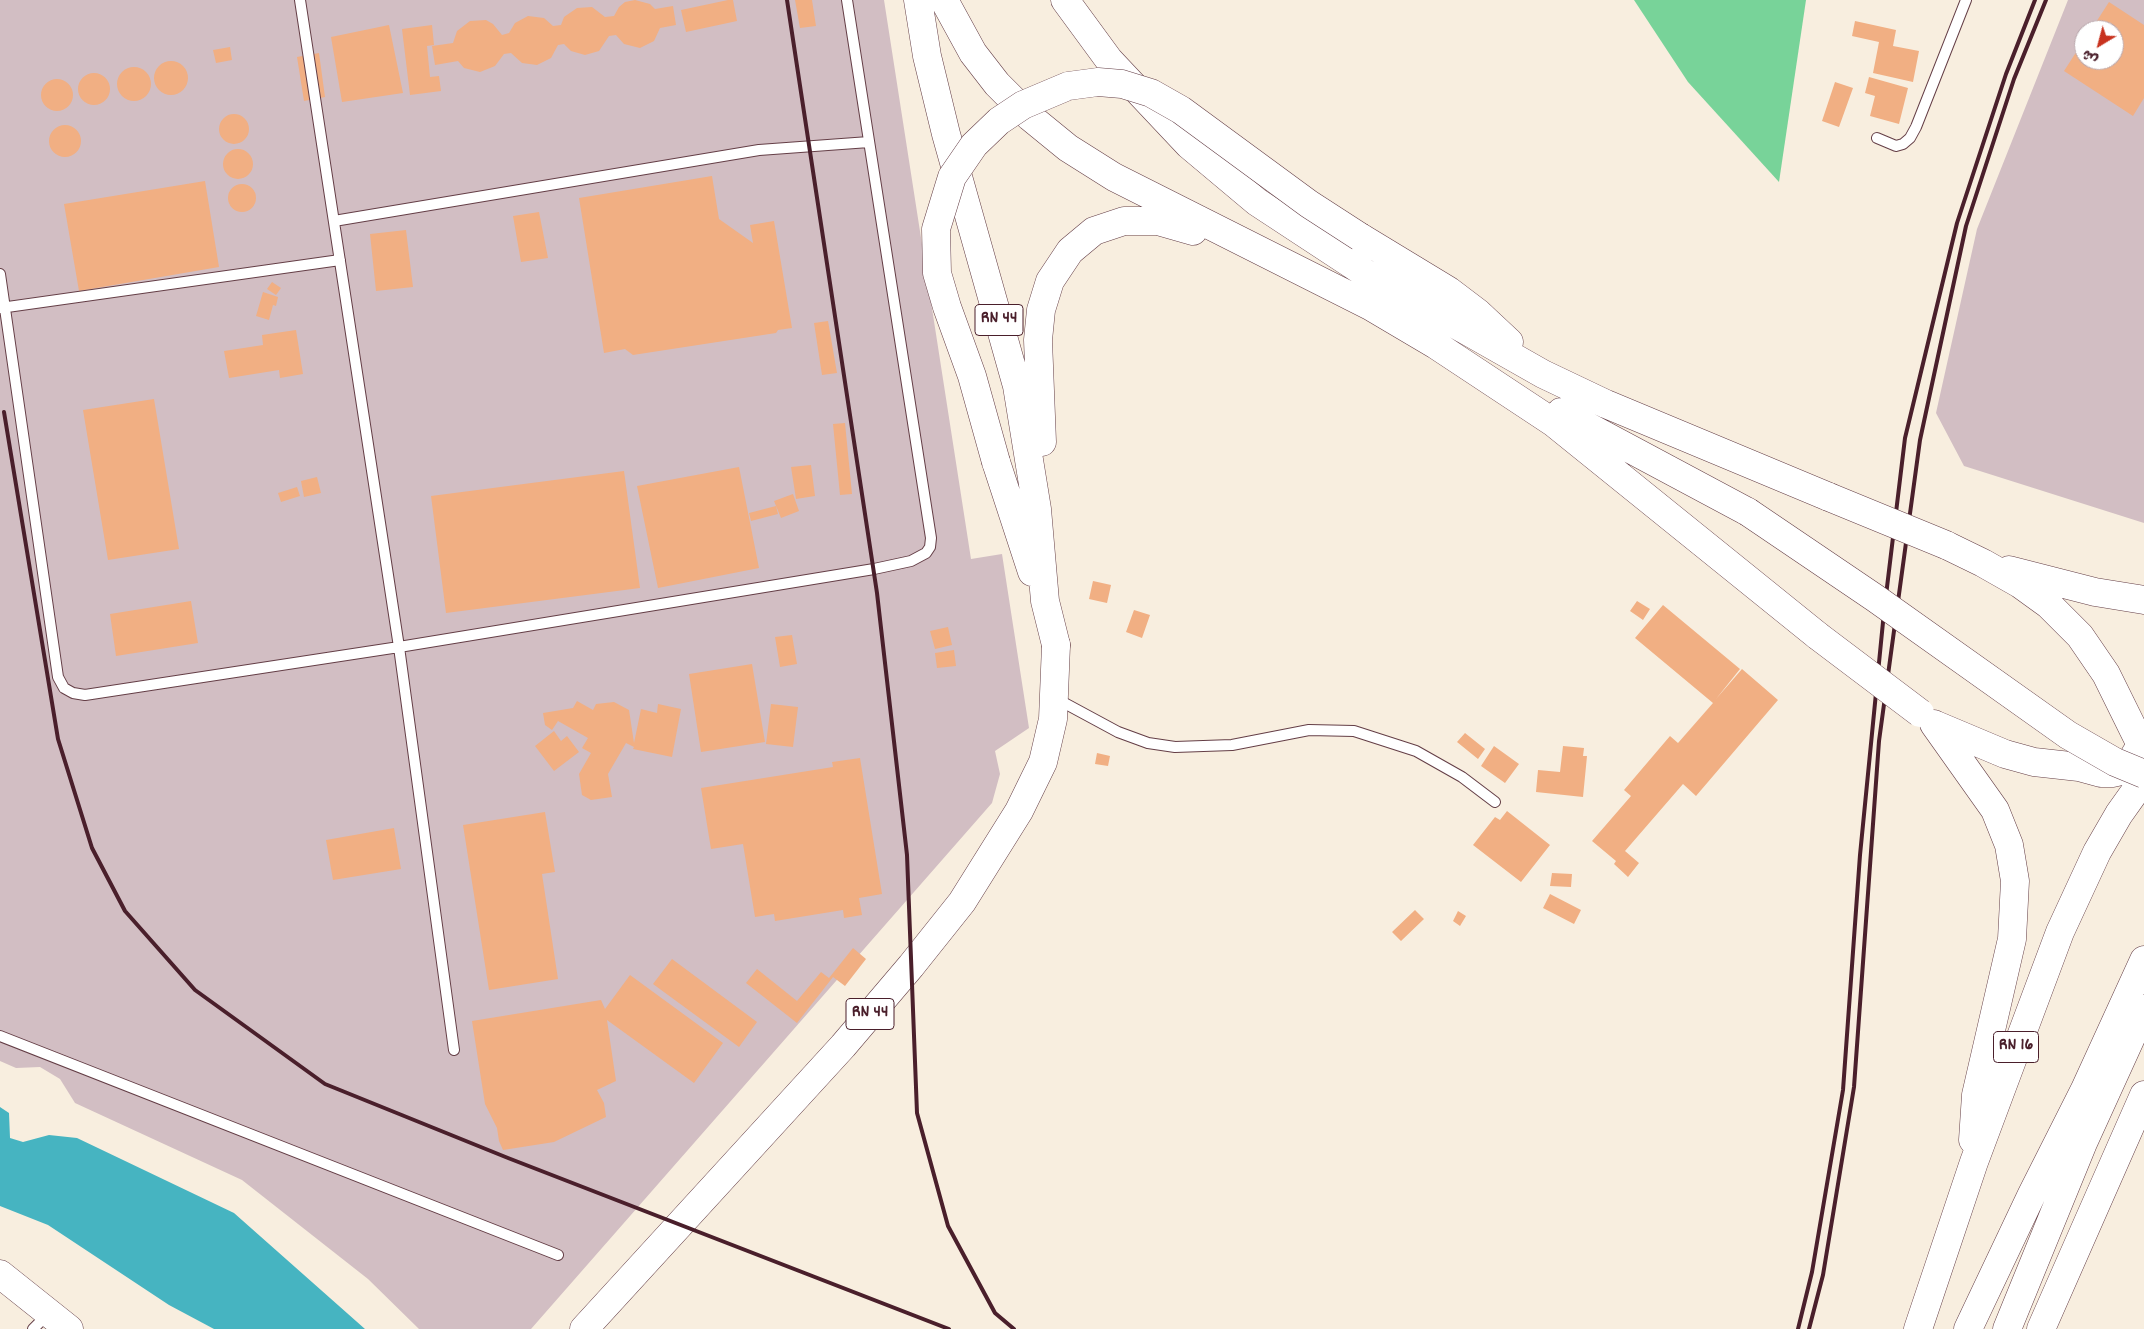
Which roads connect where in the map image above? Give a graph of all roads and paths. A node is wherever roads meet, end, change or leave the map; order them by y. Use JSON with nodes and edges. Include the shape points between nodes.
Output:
{"nodes":[{"id":1,"x":300,"y":0,"type":"edge"},
{"id":2,"x":847,"y":0,"type":"edge"},
{"id":3,"x":918,"y":0,"type":"edge"},
{"id":4,"x":944,"y":0,"type":"edge"},
{"id":5,"x":1065,"y":0,"type":"edge"},
{"id":6,"x":1966,"y":0,"type":"edge"},
{"id":7,"x":1877,"y":138,"type":"dead end"},
{"id":8,"x":869,"y":142,"type":"junction"},
{"id":9,"x":334,"y":221,"type":"junction"},
{"id":10,"x":340,"y":260,"type":"junction"},
{"id":11,"x":1294,"y":268,"type":"junction"},
{"id":12,"x":0,"y":274,"type":"edge"},
{"id":13,"x":2,"y":308,"type":"edge"},
{"id":14,"x":1436,"y":345,"type":"junction"},
{"id":15,"x":1543,"y":374,"type":"junction"},
{"id":16,"x":1983,"y":563,"type":"junction"},
{"id":17,"x":2144,"y":600,"type":"edge"},
{"id":18,"x":1045,"y":601,"type":"junction"},
{"id":19,"x":1056,"y":645,"type":"junction"},
{"id":20,"x":399,"y":647,"type":"junction"},
{"id":21,"x":1055,"y":697,"type":"junction"},
{"id":22,"x":1927,"y":718,"type":"junction"},
{"id":23,"x":2139,"y":740,"type":"edge"},
{"id":24,"x":2101,"y":772,"type":"junction"},
{"id":25,"x":2144,"y":774,"type":"edge"},
{"id":26,"x":2144,"y":779,"type":"edge"},
{"id":27,"x":2144,"y":795,"type":"edge"},
{"id":28,"x":1495,"y":802,"type":"dead end"},
{"id":29,"x":2144,"y":960,"type":"edge"},
{"id":30,"x":2144,"y":1009,"type":"edge"},
{"id":31,"x":0,"y":1036,"type":"edge"},
{"id":32,"x":454,"y":1050,"type":"dead end"},
{"id":33,"x":2144,"y":1095,"type":"edge"},
{"id":34,"x":1974,"y":1162,"type":"junction"},
{"id":35,"x":2046,"y":1232,"type":"junction"},
{"id":36,"x":558,"y":1255,"type":"dead end"},
{"id":37,"x":0,"y":1274,"type":"edge"},
{"id":38,"x":50,"y":1324,"type":"edge"},
{"id":39,"x":584,"y":1329,"type":"edge"},
{"id":40,"x":1918,"y":1329,"type":"edge"},
{"id":41,"x":1968,"y":1329,"type":"edge"},
{"id":42,"x":1998,"y":1329,"type":"edge"},
{"id":43,"x":2007,"y":1329,"type":"edge"},
{"id":44,"x":2041,"y":1329,"type":"edge"}],
"edges":[{"from":1,"to":9,"type":"lane"},
{"from":2,"to":8,"type":"lane"},
{"from":3,"to":18,"type":"main road","number":"RN 44","via":[[927,56],[946,134],[1017,386],[1037,509]]},
{"from":4,"to":11,"type":"main road","via":[[973,53],[997,84],[1068,148],[1114,177]]},
{"from":5,"to":15,"type":"main road","via":[[1109,60],[1159,114],[1216,169],[1257,202],[1364,273]]},
{"from":6,"to":7,"type":"lane","via":[[1910,138],[1896,146]]},
{"from":8,"to":9,"type":"lane","via":[[759,150]]},
{"from":8,"to":20,"type":"lane","via":[[930,538],[926,553],[911,561],[874,569]]},
{"from":9,"to":10,"type":"lane"},
{"from":10,"to":13,"type":"lane"},
{"from":10,"to":20,"type":"lane"},
{"from":11,"to":14,"type":"main road","via":[[1370,306]]},
{"from":11,"to":19,"type":"main road","via":[[1201,233],[1158,221],[1124,222],[1094,231],[1070,251],[1050,281],[1041,310],[1038,340]]},
{"from":12,"to":13,"type":"lane"},
{"from":13,"to":20,"type":"lane","via":[[51,638],[58,677],[64,688],[85,695]]},
{"from":14,"to":22,"type":"main road","bridge":true,"via":[[1554,423],[1818,636]]},
{"from":14,"to":25,"type":"main road","bridge":true,"via":[[1748,512],[2068,735],[2115,762]]},
{"from":15,"to":16,"type":"main road","bridge":true,"via":[[1606,404]]},
{"from":15,"to":18,"type":"main road","bridge":true,"via":[[1478,312],[1456,296],[1309,204],[1181,110],[1151,93],[1122,84],[1098,82],[1068,86],[1023,104],[974,145],[952,177],[936,229],[935,254],[937,273],[972,376],[996,462],[1031,571]]},
{"from":16,"to":17,"type":"main road","via":[[2095,592]]},
{"from":16,"to":23,"type":"main road","via":[[2049,605],[2080,636],[2106,674]]},
{"from":18,"to":19,"type":"main road","number":"RN 44"},
{"from":19,"to":21,"type":"main road","number":"RN 44"},
{"from":20,"to":32,"type":"lane"},
{"from":21,"to":28,"type":"lane","via":[[1118,732],[1148,743],[1175,747],[1232,746],[1309,730],[1354,731],[1416,751],[1462,777]]},
{"from":21,"to":39,"type":"main road","number":"RN 44","via":[[1048,742],[1034,783],[962,902],[843,1046]]},
{"from":22,"to":24,"type":"main road","via":[[2004,754]]},
{"from":22,"to":34,"type":"main road","via":[[1995,810],[2009,846],[2015,881],[2012,938],[1976,1094],[1972,1128]]},
{"from":23,"to":24,"type":"main road","via":[[2129,765],[2112,773]]},
{"from":24,"to":27,"type":"main road","via":[[2132,782]]},
{"from":26,"to":34,"type":"main road","number":"RN 16","via":[[2119,814],[2077,891]]},
{"from":29,"to":41,"type":"main road"},
{"from":30,"to":35,"type":"main road"},
{"from":31,"to":36,"type":"lane"},
{"from":33,"to":44,"type":"main road"},
{"from":34,"to":40,"type":"main road","number":"RN 16"},
{"from":35,"to":42,"type":"main road"},
{"from":35,"to":43,"type":"main road"},
{"from":37,"to":38,"type":"main road"}]}
